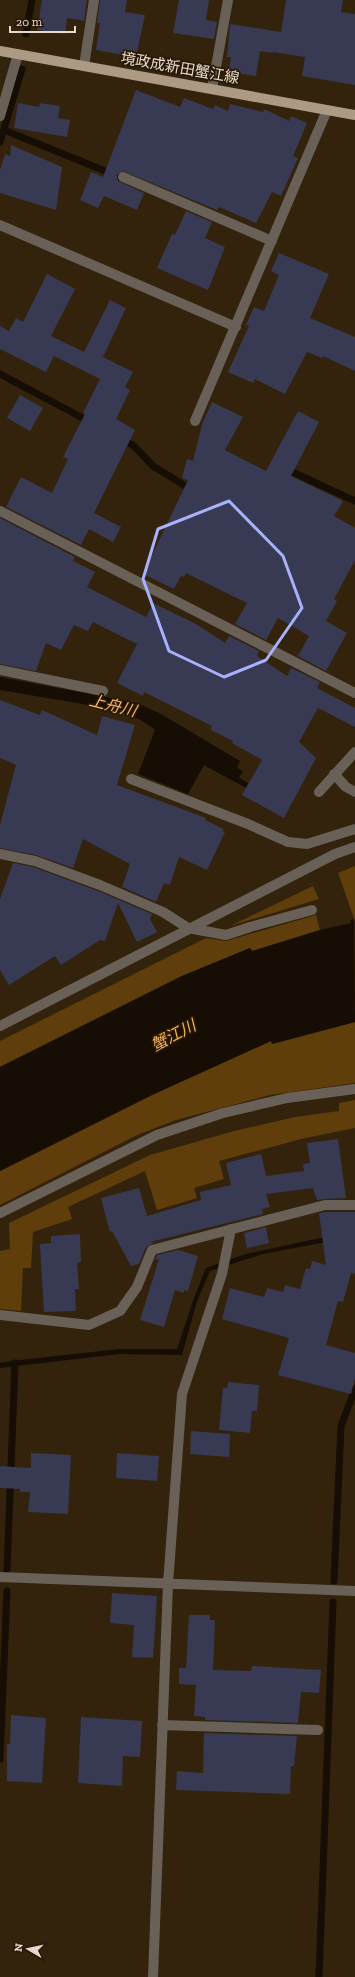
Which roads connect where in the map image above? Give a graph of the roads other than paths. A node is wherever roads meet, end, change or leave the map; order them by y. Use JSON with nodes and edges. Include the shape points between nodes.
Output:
{"nodes":[{"id":1,"x":94,"y":0,"type":"edge"},
{"id":2,"x":228,"y":0,"type":"edge"},
{"id":3,"x":0,"y":51,"type":"edge"},
{"id":4,"x":18,"y":54,"type":"junction"},
{"id":5,"x":84,"y":66,"type":"junction"},
{"id":6,"x":212,"y":89,"type":"junction"},
{"id":7,"x":327,"y":110,"type":"junction"},
{"id":8,"x":355,"y":115,"type":"edge"},
{"id":9,"x":0,"y":116,"type":"edge"},
{"id":10,"x":124,"y":177,"type":"dead end"},
{"id":11,"x":0,"y":225,"type":"edge"},
{"id":12,"x":272,"y":241,"type":"junction"},
{"id":13,"x":236,"y":327,"type":"junction"},
{"id":14,"x":195,"y":421,"type":"dead end"},
{"id":15,"x":0,"y":511,"type":"edge"},
{"id":16,"x":0,"y":670,"type":"edge"},
{"id":17,"x":103,"y":691,"type":"dead end"},
{"id":18,"x":355,"y":693,"type":"edge"},
{"id":19,"x":355,"y":752,"type":"edge"},
{"id":20,"x":334,"y":774,"type":"junction"},
{"id":21,"x":131,"y":779,"type":"dead end"},
{"id":22,"x":318,"y":792,"type":"dead end"},
{"id":23,"x":355,"y":792,"type":"edge"},
{"id":24,"x":355,"y":829,"type":"edge"},
{"id":25,"x":355,"y":847,"type":"edge"},
{"id":26,"x":0,"y":854,"type":"edge"},
{"id":27,"x":312,"y":910,"type":"dead end"},
{"id":28,"x":188,"y":928,"type":"junction"},
{"id":29,"x":0,"y":1026,"type":"edge"},
{"id":30,"x":355,"y":1089,"type":"edge"},
{"id":31,"x":355,"y":1205,"type":"edge"},
{"id":32,"x":0,"y":1212,"type":"edge"},
{"id":33,"x":231,"y":1229,"type":"junction"},
{"id":34,"x":0,"y":1315,"type":"edge"},
{"id":35,"x":0,"y":1577,"type":"edge"},
{"id":36,"x":168,"y":1584,"type":"junction"},
{"id":37,"x":355,"y":1591,"type":"edge"},
{"id":38,"x":162,"y":1724,"type":"junction"},
{"id":39,"x":318,"y":1730,"type":"dead end"},
{"id":40,"x":152,"y":1977,"type":"edge"}],
"edges":[{"from":1,"to":5,"type":"street"},
{"from":2,"to":6,"type":"street"},
{"from":3,"to":4,"type":"main road","name":"境政成新田蟹江線"},
{"from":4,"to":5,"type":"main road","name":"境政成新田蟹江線"},
{"from":4,"to":9,"type":"street"},
{"from":5,"to":6,"type":"main road","name":"境政成新田蟹江線"},
{"from":6,"to":7,"type":"main road","name":"境政成新田蟹江線"},
{"from":7,"to":8,"type":"main road","name":"境政成新田蟹江線"},
{"from":7,"to":12,"type":"street"},
{"from":10,"to":12,"type":"street"},
{"from":11,"to":13,"type":"street"},
{"from":12,"to":13,"type":"street"},
{"from":13,"to":14,"type":"street"},
{"from":15,"to":18,"type":"street"},
{"from":16,"to":17,"type":"street"},
{"from":19,"to":20,"type":"street"},
{"from":20,"to":22,"type":"street"},
{"from":20,"to":23,"type":"street","via":[[346,787]]},
{"from":21,"to":24,"type":"street","via":[[288,842],[307,844]]},
{"from":25,"to":28,"type":"street","via":[[335,854]]},
{"from":26,"to":28,"type":"street","via":[[35,861],[100,885],[163,912]]},
{"from":27,"to":28,"type":"street","via":[[250,926],[226,936]]},
{"from":28,"to":29,"type":"street"},
{"from":30,"to":32,"type":"street","via":[[287,1098],[223,1113],[157,1135]]},
{"from":31,"to":33,"type":"street","via":[[325,1205]]},
{"from":33,"to":34,"type":"street","via":[[152,1250],[137,1287],[120,1311],[89,1325]]},
{"from":33,"to":36,"type":"street","via":[[222,1274],[182,1394]]},
{"from":35,"to":36,"type":"street"},
{"from":36,"to":37,"type":"street"},
{"from":36,"to":38,"type":"street"},
{"from":38,"to":39,"type":"street"},
{"from":38,"to":40,"type":"street"}]}
